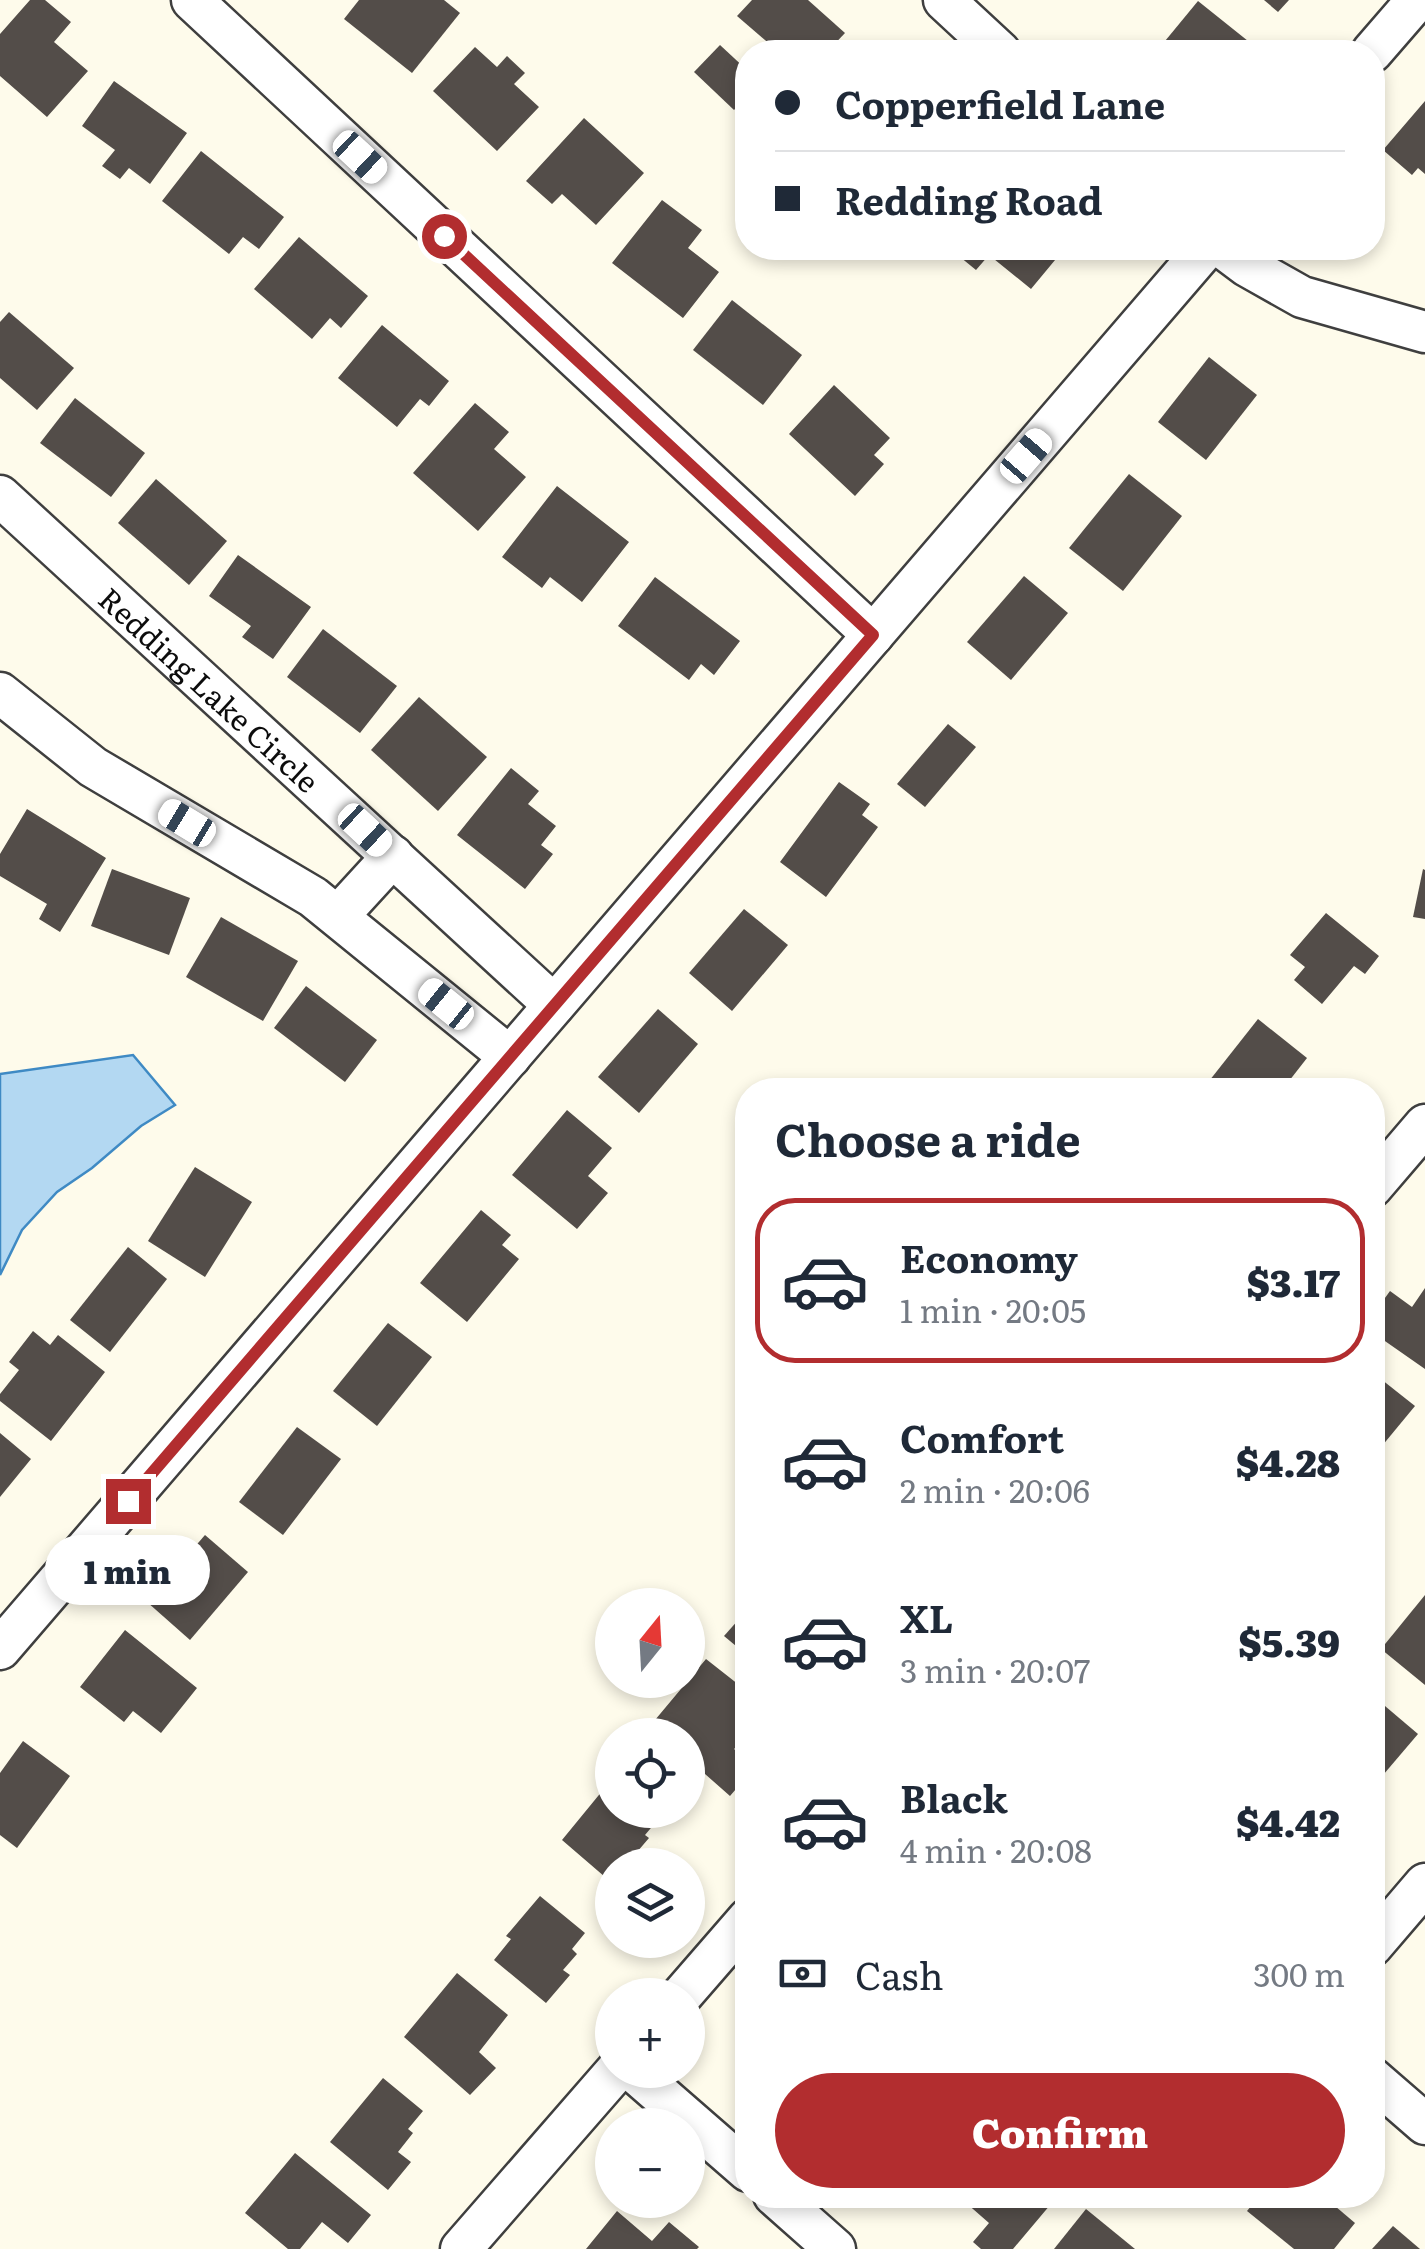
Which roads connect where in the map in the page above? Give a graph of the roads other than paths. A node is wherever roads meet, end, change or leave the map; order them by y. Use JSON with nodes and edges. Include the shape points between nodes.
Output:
{"nodes":[{"id":1,"x":192,"y":0,"type":"edge"},
{"id":2,"x":944,"y":0,"type":"edge"},
{"id":3,"x":1416,"y":0,"type":"edge"},
{"id":4,"x":987,"y":40,"type":"edge"},
{"id":5,"x":1382,"y":40,"type":"edge"},
{"id":6,"x":1196,"y":260,"type":"edge"},
{"id":7,"x":1239,"y":260,"type":"edge"},
{"id":8,"x":1425,"y":332,"type":"edge"},
{"id":9,"x":0,"y":496,"type":"edge"},
{"id":10,"x":873,"y":635,"type":"junction"},
{"id":11,"x":0,"y":693,"type":"edge"},
{"id":12,"x":393,"y":856,"type":"junction"},
{"id":13,"x":338,"y":916,"type":"junction"},
{"id":14,"x":554,"y":1005,"type":"junction"},
{"id":15,"x":510,"y":1056,"type":"junction"},
{"id":16,"x":1425,"y":1125,"type":"edge"},
{"id":17,"x":1385,"y":1172,"type":"edge"},
{"id":18,"x":0,"y":1650,"type":"edge"},
{"id":19,"x":1425,"y":1884,"type":"edge"},
{"id":20,"x":1385,"y":1931,"type":"edge"},
{"id":21,"x":735,"y":1934,"type":"edge"},
{"id":22,"x":697,"y":1978,"type":"edge"},
{"id":23,"x":601,"y":2088,"type":"edge"},
{"id":24,"x":652,"y":2088,"type":"edge"},
{"id":25,"x":1385,"y":2089,"type":"edge"},
{"id":26,"x":1425,"y":2124,"type":"edge"},
{"id":27,"x":735,"y":2161,"type":"edge"},
{"id":28,"x":789,"y":2208,"type":"edge"},
{"id":29,"x":460,"y":2249,"type":"edge"},
{"id":30,"x":835,"y":2249,"type":"edge"}],
"edges":[{"from":1,"to":10,"type":"street"},
{"from":2,"to":4,"type":"street"},
{"from":3,"to":5,"type":"street"},
{"from":6,"to":10,"type":"street"},
{"from":7,"to":8,"type":"street","via":[[1302,297]]},
{"from":9,"to":12,"type":"street","name":"Redding Lake Circle"},
{"from":10,"to":14,"type":"street"},
{"from":11,"to":13,"type":"street","via":[[92,767]]},
{"from":12,"to":13,"type":"street"},
{"from":12,"to":14,"type":"street","name":"Redding Lake Circle"},
{"from":13,"to":15,"type":"street"},
{"from":14,"to":15,"type":"street"},
{"from":15,"to":18,"type":"street"},
{"from":16,"to":17,"type":"street"},
{"from":19,"to":20,"type":"street"},
{"from":21,"to":22,"type":"street"},
{"from":23,"to":29,"type":"street"},
{"from":24,"to":27,"type":"street"},
{"from":25,"to":26,"type":"street"},
{"from":28,"to":30,"type":"street"}]}
